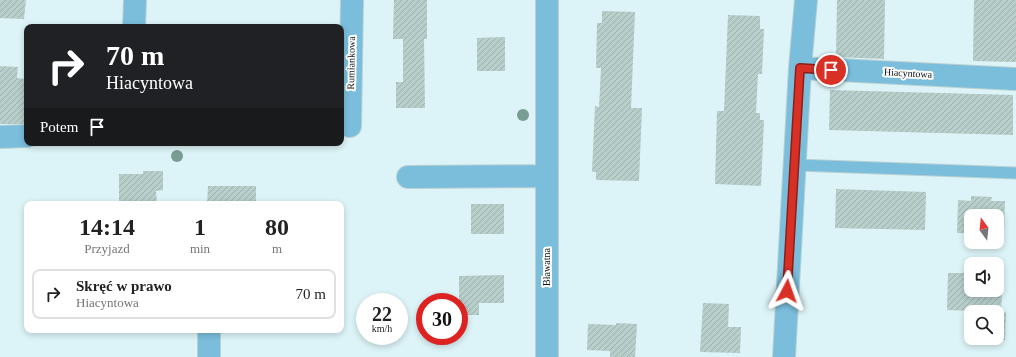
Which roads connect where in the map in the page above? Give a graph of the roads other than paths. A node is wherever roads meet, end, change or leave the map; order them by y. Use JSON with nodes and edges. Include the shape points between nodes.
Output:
{"nodes":[{"id":1,"x":135,"y":0,"type":"edge"},
{"id":2,"x":352,"y":0,"type":"edge"},
{"id":3,"x":547,"y":0,"type":"edge"},
{"id":4,"x":806,"y":0,"type":"edge"},
{"id":5,"x":134,"y":24,"type":"edge"},
{"id":6,"x":800,"y":68,"type":"junction"},
{"id":7,"x":1016,"y":78,"type":"edge"},
{"id":8,"x":350,"y":126,"type":"dead end"},
{"id":9,"x":24,"y":136,"type":"edge"},
{"id":10,"x":0,"y":137,"type":"edge"},
{"id":11,"x":796,"y":165,"type":"junction"},
{"id":12,"x":1016,"y":173,"type":"edge"},
{"id":13,"x":547,"y":176,"type":"junction"},
{"id":14,"x":408,"y":177,"type":"dead end"},
{"id":15,"x":209,"y":333,"type":"edge"},
{"id":16,"x":209,"y":357,"type":"edge"},
{"id":17,"x":547,"y":357,"type":"edge"},
{"id":18,"x":784,"y":357,"type":"edge"}],
"edges":[{"from":1,"to":5,"type":"street"},
{"from":2,"to":8,"type":"street","name":"Rumiankowa"},
{"from":3,"to":13,"type":"street","name":"Bławatna"},
{"from":4,"to":6,"type":"street"},
{"from":6,"to":7,"type":"street","name":"Hiacyntowa"},
{"from":6,"to":11,"type":"street"},
{"from":9,"to":10,"type":"street"},
{"from":11,"to":12,"type":"lane"},
{"from":11,"to":18,"type":"street"},
{"from":13,"to":14,"type":"street"},
{"from":13,"to":17,"type":"street","name":"Bławatna"},
{"from":15,"to":16,"type":"street"}]}
